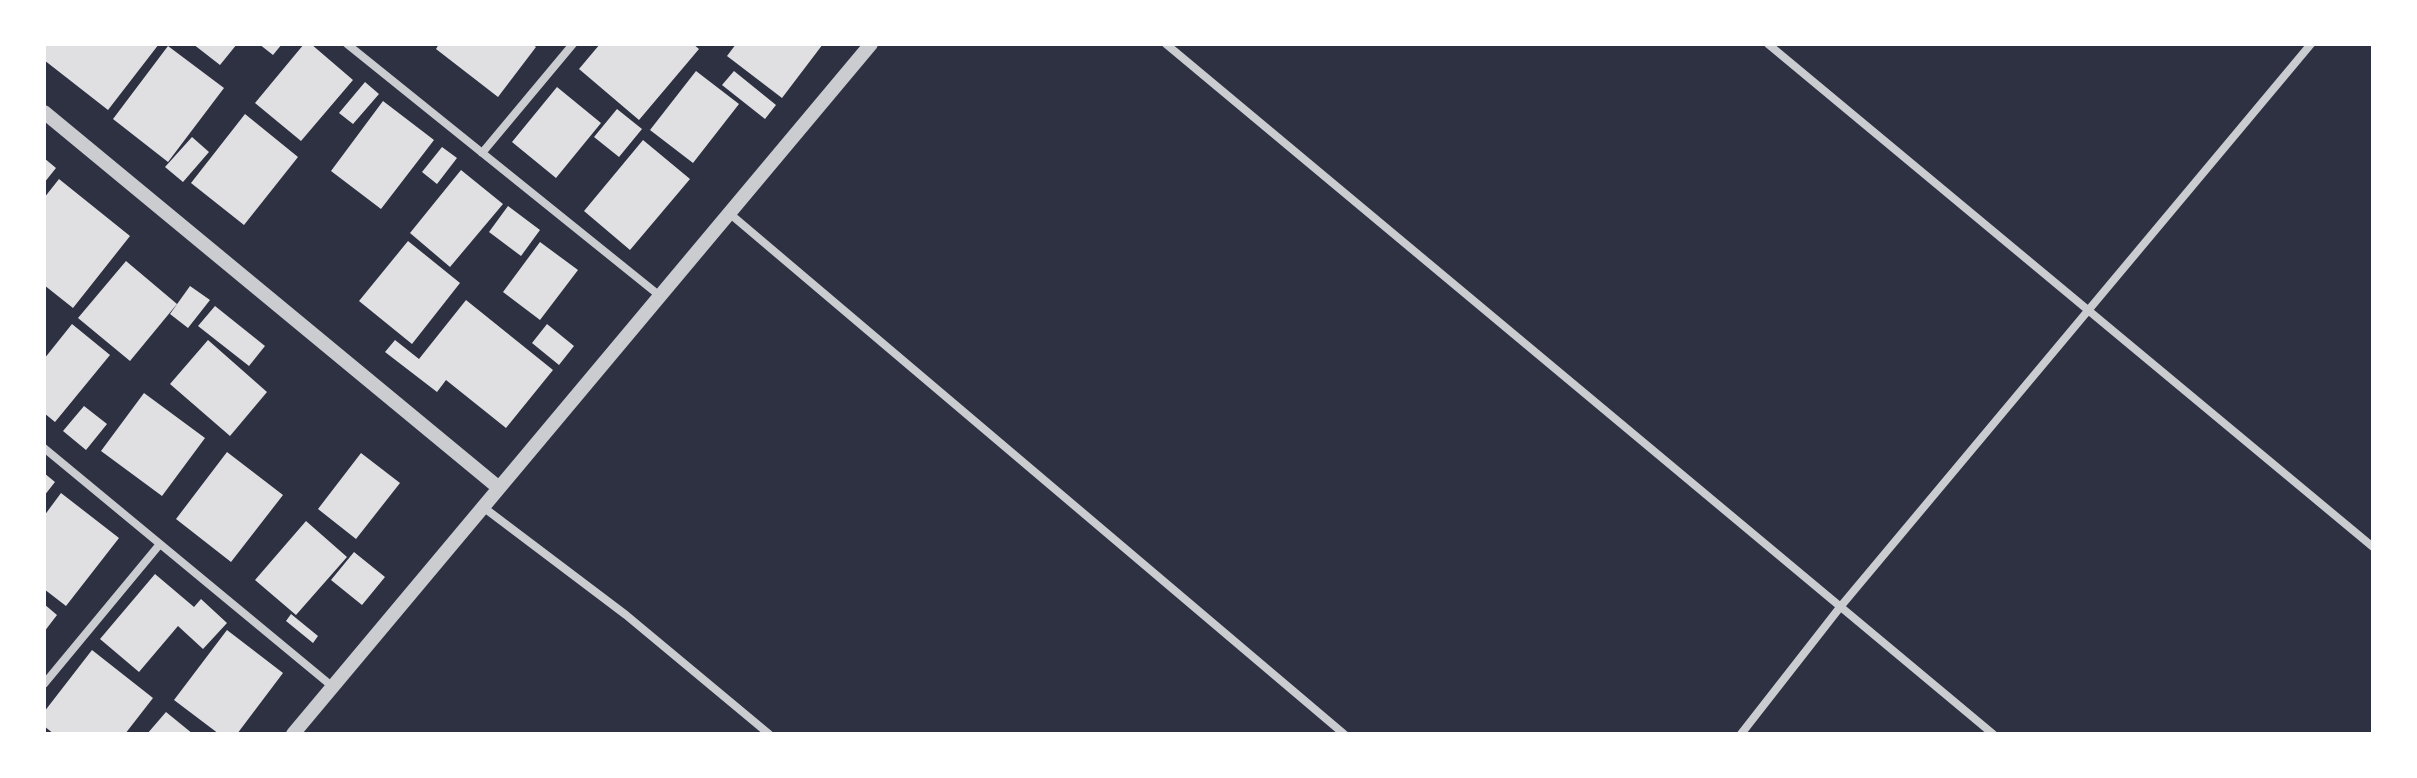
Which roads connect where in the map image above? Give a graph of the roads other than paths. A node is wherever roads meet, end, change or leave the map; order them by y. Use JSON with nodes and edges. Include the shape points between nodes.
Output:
{"nodes":[{"id":1,"x":347,"y":44,"type":"edge"},
{"id":2,"x":573,"y":44,"type":"edge"},
{"id":3,"x":871,"y":44,"type":"edge"},
{"id":4,"x":1166,"y":44,"type":"edge"},
{"id":5,"x":1768,"y":44,"type":"edge"},
{"id":6,"x":2311,"y":44,"type":"edge"},
{"id":7,"x":44,"y":112,"type":"edge"},
{"id":8,"x":482,"y":153,"type":"junction"},
{"id":9,"x":729,"y":213,"type":"junction"},
{"id":10,"x":660,"y":296,"type":"junction"},
{"id":11,"x":2089,"y":313,"type":"junction"},
{"id":12,"x":44,"y":448,"type":"edge"},
{"id":13,"x":499,"y":488,"type":"junction"},
{"id":14,"x":483,"y":507,"type":"junction"},
{"id":15,"x":160,"y":544,"type":"junction"},
{"id":16,"x":2373,"y":547,"type":"edge"},
{"id":17,"x":1841,"y":606,"type":"junction"},
{"id":18,"x":44,"y":684,"type":"edge"},
{"id":19,"x":333,"y":687,"type":"junction"},
{"id":20,"x":293,"y":734,"type":"edge"},
{"id":21,"x":769,"y":734,"type":"edge"},
{"id":22,"x":1344,"y":734,"type":"edge"},
{"id":23,"x":1741,"y":734,"type":"edge"},
{"id":24,"x":1993,"y":734,"type":"edge"}],
"edges":[{"from":1,"to":8,"type":"street"},
{"from":2,"to":8,"type":"street"},
{"from":3,"to":9,"type":"street"},
{"from":4,"to":17,"type":"street"},
{"from":5,"to":11,"type":"street"},
{"from":6,"to":11,"type":"street"},
{"from":7,"to":13,"type":"street"},
{"from":8,"to":10,"type":"street"},
{"from":9,"to":10,"type":"street"},
{"from":9,"to":22,"type":"street"},
{"from":10,"to":13,"type":"street"},
{"from":11,"to":16,"type":"street"},
{"from":11,"to":17,"type":"street"},
{"from":12,"to":15,"type":"street"},
{"from":13,"to":14,"type":"street"},
{"from":14,"to":19,"type":"street"},
{"from":14,"to":21,"type":"street","via":[[626,615]]},
{"from":15,"to":18,"type":"street"},
{"from":15,"to":19,"type":"street"},
{"from":17,"to":23,"type":"street"},
{"from":17,"to":24,"type":"street"},
{"from":19,"to":20,"type":"street"}]}
